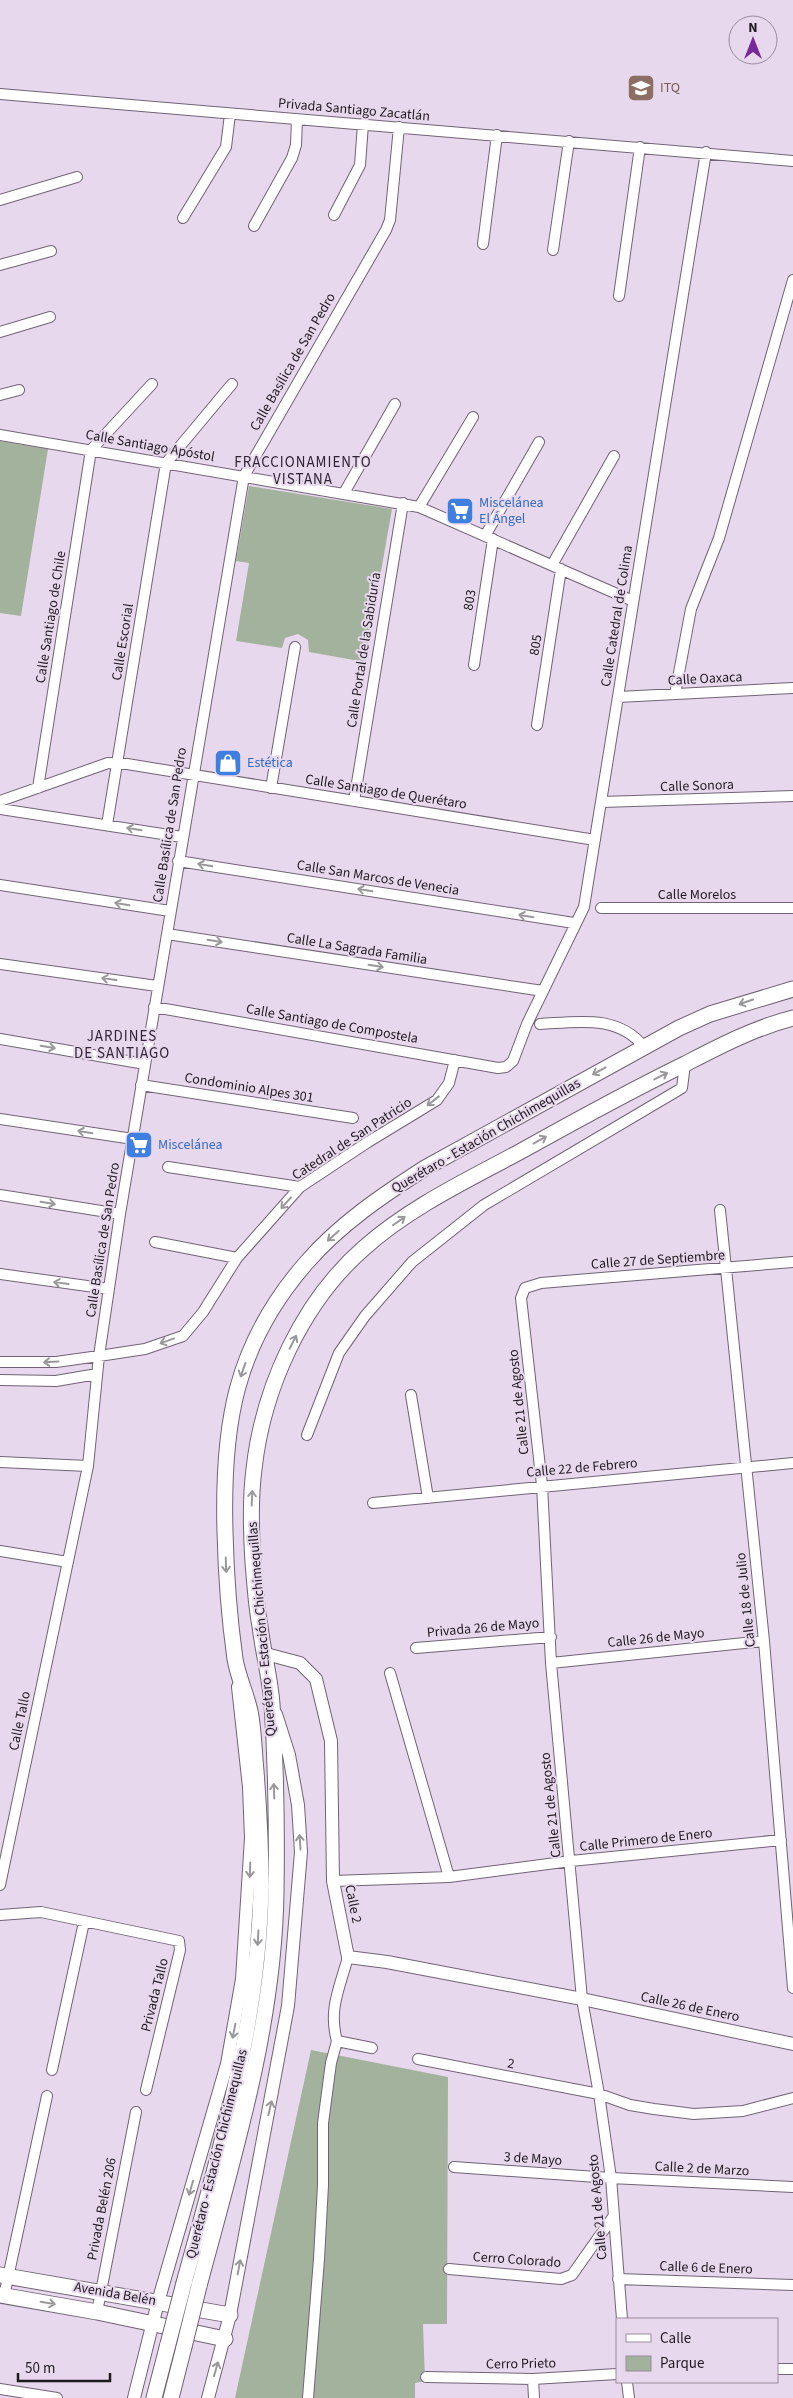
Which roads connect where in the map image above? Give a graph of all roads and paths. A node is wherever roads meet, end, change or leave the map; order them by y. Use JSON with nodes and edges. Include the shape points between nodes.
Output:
{"nodes":[{"id":1,"x":0,"y":94,"type":"edge"},
{"id":2,"x":230,"y":114,"type":"junction"},
{"id":3,"x":297,"y":119,"type":"junction"},
{"id":4,"x":363,"y":124,"type":"junction"},
{"id":5,"x":399,"y":127,"type":"junction"},
{"id":6,"x":497,"y":135,"type":"junction"},
{"id":7,"x":569,"y":141,"type":"junction"},
{"id":8,"x":640,"y":147,"type":"junction"},
{"id":9,"x":706,"y":152,"type":"junction"},
{"id":10,"x":793,"y":161,"type":"edge"},
{"id":11,"x":77,"y":177,"type":"dead end"},
{"id":12,"x":0,"y":200,"type":"edge"},
{"id":13,"x":334,"y":215,"type":"dead end"},
{"id":14,"x":183,"y":218,"type":"dead end"},
{"id":15,"x":254,"y":226,"type":"dead end"},
{"id":16,"x":483,"y":244,"type":"dead end"},
{"id":17,"x":553,"y":250,"type":"dead end"},
{"id":18,"x":50,"y":251,"type":"dead end"},
{"id":19,"x":0,"y":265,"type":"edge"},
{"id":20,"x":793,"y":280,"type":"edge"},
{"id":21,"x":619,"y":296,"type":"dead end"},
{"id":22,"x":50,"y":317,"type":"dead end"},
{"id":23,"x":0,"y":332,"type":"edge"},
{"id":24,"x":152,"y":384,"type":"dead end"},
{"id":25,"x":232,"y":384,"type":"dead end"},
{"id":26,"x":19,"y":390,"type":"dead end"},
{"id":27,"x":0,"y":395,"type":"edge"},
{"id":28,"x":395,"y":404,"type":"dead end"},
{"id":29,"x":473,"y":417,"type":"dead end"},
{"id":30,"x":0,"y":435,"type":"edge"},
{"id":31,"x":539,"y":442,"type":"dead end"},
{"id":32,"x":91,"y":450,"type":"junction"},
{"id":33,"x":614,"y":456,"type":"dead end"},
{"id":34,"x":166,"y":463,"type":"junction"},
{"id":35,"x":244,"y":476,"type":"junction"},
{"id":36,"x":344,"y":493,"type":"junction"},
{"id":37,"x":403,"y":503,"type":"junction"},
{"id":38,"x":419,"y":507,"type":"junction"},
{"id":39,"x":489,"y":537,"type":"junction"},
{"id":40,"x":557,"y":567,"type":"junction"},
{"id":41,"x":633,"y":601,"type":"junction"},
{"id":42,"x":295,"y":647,"type":"dead end"},
{"id":43,"x":474,"y":665,"type":"dead end"},
{"id":44,"x":793,"y":688,"type":"edge"},
{"id":45,"x":675,"y":694,"type":"junction"},
{"id":46,"x":618,"y":696,"type":"junction"},
{"id":47,"x":537,"y":725,"type":"dead end"},
{"id":48,"x":117,"y":763,"type":"junction"},
{"id":49,"x":192,"y":775,"type":"junction"},
{"id":50,"x":38,"y":788,"type":"junction"},
{"id":51,"x":271,"y":788,"type":"junction"},
{"id":52,"x":793,"y":796,"type":"edge"},
{"id":53,"x":0,"y":801,"type":"edge"},
{"id":54,"x":354,"y":801,"type":"junction"},
{"id":55,"x":601,"y":802,"type":"junction"},
{"id":56,"x":0,"y":808,"type":"edge"},
{"id":57,"x":107,"y":825,"type":"junction"},
{"id":58,"x":182,"y":836,"type":"junction"},
{"id":59,"x":595,"y":840,"type":"junction"},
{"id":60,"x":178,"y":861,"type":"junction"},
{"id":61,"x":0,"y":885,"type":"edge"},
{"id":62,"x":601,"y":908,"type":"dead end"},
{"id":63,"x":793,"y":908,"type":"edge"},
{"id":64,"x":170,"y":911,"type":"junction"},
{"id":65,"x":574,"y":923,"type":"junction"},
{"id":66,"x":167,"y":934,"type":"junction"},
{"id":67,"x":0,"y":964,"type":"edge"},
{"id":68,"x":157,"y":986,"type":"junction"},
{"id":69,"x":793,"y":989,"type":"edge"},
{"id":70,"x":543,"y":991,"type":"junction"},
{"id":71,"x":154,"y":1008,"type":"junction"},
{"id":72,"x":793,"y":1018,"type":"edge"},
{"id":73,"x":540,"y":1024,"type":"dead end"},
{"id":74,"x":0,"y":1040,"type":"edge"},
{"id":75,"x":644,"y":1047,"type":"junction"},
{"id":76,"x":455,"y":1060,"type":"junction"},
{"id":77,"x":145,"y":1064,"type":"junction"},
{"id":78,"x":685,"y":1064,"type":"junction"},
{"id":79,"x":506,"y":1067,"type":"joint"},
{"id":80,"x":141,"y":1085,"type":"junction"},
{"id":81,"x":353,"y":1118,"type":"dead end"},
{"id":82,"x":0,"y":1119,"type":"edge"},
{"id":83,"x":133,"y":1139,"type":"junction"},
{"id":84,"x":168,"y":1168,"type":"dead end"},
{"id":85,"x":300,"y":1187,"type":"junction"},
{"id":86,"x":0,"y":1195,"type":"edge"},
{"id":87,"x":720,"y":1210,"type":"dead end"},
{"id":88,"x":120,"y":1214,"type":"junction"},
{"id":89,"x":155,"y":1242,"type":"dead end"},
{"id":90,"x":237,"y":1258,"type":"junction"},
{"id":91,"x":793,"y":1262,"type":"edge"},
{"id":92,"x":728,"y":1268,"type":"junction"},
{"id":93,"x":0,"y":1274,"type":"edge"},
{"id":94,"x":525,"y":1288,"type":"joint"},
{"id":95,"x":109,"y":1290,"type":"junction"},
{"id":96,"x":100,"y":1356,"type":"junction"},
{"id":97,"x":0,"y":1362,"type":"edge"},
{"id":98,"x":97,"y":1374,"type":"junction"},
{"id":99,"x":0,"y":1380,"type":"edge"},
{"id":100,"x":411,"y":1395,"type":"dead end"},
{"id":101,"x":307,"y":1435,"type":"dead end"},
{"id":102,"x":0,"y":1462,"type":"edge"},
{"id":103,"x":793,"y":1463,"type":"edge"},
{"id":104,"x":88,"y":1466,"type":"junction"},
{"id":105,"x":746,"y":1466,"type":"junction"},
{"id":106,"x":542,"y":1485,"type":"junction"},
{"id":107,"x":428,"y":1498,"type":"junction"},
{"id":108,"x":373,"y":1503,"type":"dead end"},
{"id":109,"x":0,"y":1551,"type":"edge"},
{"id":110,"x":68,"y":1562,"type":"junction"},
{"id":111,"x":551,"y":1637,"type":"junction"},
{"id":112,"x":764,"y":1641,"type":"junction"},
{"id":113,"x":416,"y":1648,"type":"dead end"},
{"id":114,"x":266,"y":1654,"type":"junction"},
{"id":115,"x":551,"y":1663,"type":"junction"},
{"id":116,"x":236,"y":1664,"type":"junction"},
{"id":117,"x":390,"y":1673,"type":"dead end"},
{"id":118,"x":272,"y":1702,"type":"junction"},
{"id":119,"x":781,"y":1840,"type":"junction"},
{"id":120,"x":571,"y":1862,"type":"junction"},
{"id":121,"x":449,"y":1877,"type":"junction"},
{"id":122,"x":334,"y":1881,"type":"junction"},
{"id":123,"x":0,"y":1885,"type":"edge"},
{"id":124,"x":0,"y":1915,"type":"edge"},
{"id":125,"x":84,"y":1922,"type":"junction"},
{"id":126,"x":348,"y":1957,"type":"junction"},
{"id":127,"x":793,"y":1988,"type":"edge"},
{"id":128,"x":582,"y":1999,"type":"junction"},
{"id":129,"x":338,"y":2041,"type":"junction"},
{"id":130,"x":793,"y":2044,"type":"edge"},
{"id":131,"x":372,"y":2048,"type":"dead end"},
{"id":132,"x":418,"y":2060,"type":"dead end"},
{"id":133,"x":52,"y":2070,"type":"dead end"},
{"id":134,"x":146,"y":2090,"type":"dead end"},
{"id":135,"x":599,"y":2094,"type":"junction"},
{"id":136,"x":48,"y":2096,"type":"dead end"},
{"id":137,"x":793,"y":2098,"type":"edge"},
{"id":138,"x":136,"y":2112,"type":"dead end"},
{"id":139,"x":454,"y":2167,"type":"dead end"},
{"id":140,"x":611,"y":2178,"type":"junction"},
{"id":141,"x":793,"y":2187,"type":"edge"},
{"id":142,"x":613,"y":2217,"type":"junction"},
{"id":143,"x":450,"y":2269,"type":"dead end"},
{"id":144,"x":4,"y":2276,"type":"edge"},
{"id":145,"x":618,"y":2279,"type":"junction"},
{"id":146,"x":793,"y":2285,"type":"edge"},
{"id":147,"x":100,"y":2291,"type":"junction"},
{"id":148,"x":2,"y":2295,"type":"edge"},
{"id":149,"x":158,"y":2302,"type":"junction"},
{"id":150,"x":97,"y":2312,"type":"junction"},
{"id":151,"x":230,"y":2315,"type":"junction"},
{"id":152,"x":622,"y":2318,"type":"edge"},
{"id":153,"x":153,"y":2322,"type":"junction"},
{"id":154,"x":225,"y":2340,"type":"junction"},
{"id":155,"x":778,"y":2369,"type":"edge"},
{"id":156,"x":793,"y":2369,"type":"edge"},
{"id":157,"x":616,"y":2374,"type":"edge"},
{"id":158,"x":426,"y":2377,"type":"dead end"},
{"id":159,"x":533,"y":2379,"type":"junction"},
{"id":160,"x":627,"y":2383,"type":"edge"},
{"id":161,"x":0,"y":2389,"type":"edge"},
{"id":162,"x":51,"y":2397,"type":"edge"},
{"id":163,"x":134,"y":2398,"type":"edge"},
{"id":164,"x":154,"y":2398,"type":"edge"},
{"id":165,"x":171,"y":2398,"type":"edge"},
{"id":166,"x":208,"y":2398,"type":"edge"},
{"id":167,"x":308,"y":2398,"type":"edge"},
{"id":168,"x":534,"y":2398,"type":"edge"},
{"id":169,"x":630,"y":2398,"type":"edge"}],
"edges":[{"from":1,"to":2,"type":"street","name":"Privada Santiago Zacatlán"},
{"from":2,"to":3,"type":"street","name":"Privada Santiago Zacatlán"},
{"from":2,"to":14,"type":"street","via":[[226,147]]},
{"from":3,"to":4,"type":"street","name":"Privada Santiago Zacatlán"},
{"from":3,"to":15,"type":"street","via":[[292,158]]},
{"from":4,"to":5,"type":"street","name":"Privada Santiago Zacatlán"},
{"from":4,"to":13,"type":"street","via":[[360,164]]},
{"from":5,"to":6,"type":"street","name":"Privada Santiago Zacatlán"},
{"from":5,"to":35,"type":"street","name":"Calle Basílica de San Pedro","via":[[390,220],[386,230]]},
{"from":6,"to":7,"type":"street","name":"Privada Santiago Zacatlán"},
{"from":6,"to":16,"type":"street"},
{"from":7,"to":8,"type":"street","name":"Privada Santiago Zacatlán"},
{"from":7,"to":17,"type":"street"},
{"from":8,"to":9,"type":"street","name":"Privada Santiago Zacatlán"},
{"from":8,"to":21,"type":"street"},
{"from":9,"to":10,"type":"street","name":"Privada Santiago Zacatlán"},
{"from":9,"to":41,"type":"street","name":"Calle Catedral de Colima"},
{"from":11,"to":12,"type":"street"},
{"from":18,"to":19,"type":"street"},
{"from":20,"to":45,"type":"street","via":[[719,538],[691,609]]},
{"from":22,"to":23,"type":"street"},
{"from":24,"to":32,"type":"street"},
{"from":25,"to":34,"type":"street"},
{"from":26,"to":27,"type":"street"},
{"from":28,"to":36,"type":"street"},
{"from":29,"to":38,"type":"street"},
{"from":30,"to":32,"type":"street","name":"Calle Santiago Apóstol"},
{"from":31,"to":39,"type":"street"},
{"from":32,"to":34,"type":"street","name":"Calle Santiago Apóstol"},
{"from":32,"to":50,"type":"street","name":"Calle Santiago de Chile"},
{"from":33,"to":40,"type":"street"},
{"from":34,"to":35,"type":"street","name":"Calle Santiago Apóstol"},
{"from":34,"to":48,"type":"street","name":"Calle Escorial"},
{"from":35,"to":36,"type":"street","name":"Calle Santiago Apóstol"},
{"from":35,"to":49,"type":"street","name":"Calle Basílica de San Pedro"},
{"from":36,"to":37,"type":"street","name":"Calle Santiago Apóstol"},
{"from":37,"to":38,"type":"street","name":"Calle Santiago Apóstol"},
{"from":37,"to":54,"type":"street","name":"Calle Portal de la Sabiduría"},
{"from":38,"to":39,"type":"street","name":"Calle Santiago Apóstol"},
{"from":39,"to":40,"type":"street","name":"Calle Santiago Apóstol"},
{"from":39,"to":43,"type":"street","name":"803"},
{"from":40,"to":41,"type":"street","name":"Calle Santiago Apóstol"},
{"from":40,"to":47,"type":"street","name":"805"},
{"from":41,"to":46,"type":"street","name":"Calle Catedral de Colima"},
{"from":42,"to":51,"type":"street"},
{"from":44,"to":45,"type":"street","name":"Calle Oaxaca"},
{"from":45,"to":46,"type":"street","name":"Calle Oaxaca"},
{"from":46,"to":55,"type":"street","name":"Calle Catedral de Colima"},
{"from":48,"to":49,"type":"street","name":"Calle Santiago de Querétaro"},
{"from":48,"to":50,"type":"street","name":"Calle Santiago de Querétaro","via":[[108,763]]},
{"from":48,"to":57,"type":"street","name":"Calle Escorial"},
{"from":49,"to":51,"type":"street","name":"Calle Santiago de Querétaro"},
{"from":49,"to":58,"type":"street","name":"Calle Basílica de San Pedro"},
{"from":50,"to":53,"type":"street","name":"Calle Santiago de Querétaro"},
{"from":51,"to":54,"type":"street","name":"Calle Santiago de Querétaro"},
{"from":52,"to":55,"type":"street","name":"Calle Sonora"},
{"from":54,"to":59,"type":"street","name":"Calle Santiago de Querétaro"},
{"from":55,"to":59,"type":"street","name":"Calle Catedral de Colima"},
{"from":56,"to":57,"type":"street"},
{"from":58,"to":57,"type":"street","one_way":true},
{"from":58,"to":60,"type":"street","name":"Calle Basílica de San Pedro"},
{"from":59,"to":65,"type":"street","name":"Calle Catedral de Colima","via":[[584,907]]},
{"from":60,"to":64,"type":"street","name":"Calle Basílica de San Pedro"},
{"from":65,"to":60,"type":"street","name":"Calle San Marcos de Venecia","one_way":true},
{"from":64,"to":61,"type":"street","one_way":true},
{"from":62,"to":63,"type":"street","name":"Calle Morelos"},
{"from":64,"to":66,"type":"street","name":"Calle Basílica de San Pedro"},
{"from":65,"to":70,"type":"street","name":"Calle Catedral de Colima"},
{"from":66,"to":68,"type":"street","name":"Calle Basílica de San Pedro"},
{"from":66,"to":70,"type":"street","name":"Calle La Sagrada Familia","one_way":true},
{"from":68,"to":67,"type":"street","one_way":true},
{"from":68,"to":71,"type":"street","name":"Calle Basílica de San Pedro"},
{"from":69,"to":75,"type":"main road","name":"Querétaro - Estación Chichimequillas","one_way":true,"via":[[710,1014]]},
{"from":70,"to":79,"type":"street","name":"Calle Catedral de Colima","via":[[513,1062]]},
{"from":71,"to":76,"type":"street","name":"Calle Santiago de Compostela"},
{"from":71,"to":77,"type":"street","name":"Calle Basílica de San Pedro"},
{"from":72,"to":78,"type":"main road","name":"Querétaro - Estación Chichimequillas","via":[[748,1032]]},
{"from":73,"to":75,"type":"street","via":[[597,1022],[617,1026],[628,1030]]},
{"from":74,"to":77,"type":"street","one_way":true},
{"from":75,"to":116,"type":"main road","name":"Querétaro - Estación Chichimequillas","one_way":true,"via":[[425,1168],[388,1192],[307,1262],[265,1319],[242,1372],[233,1403],[225,1455],[226,1568]]},
{"from":76,"to":79,"type":"street","name":"Calle Santiago de Compostela"},
{"from":76,"to":85,"type":"street","name":"Catedral de San Patricio","one_way":true,"via":[[450,1084],[437,1100]]},
{"from":77,"to":80,"type":"street","name":"Calle Basílica de San Pedro"},
{"from":78,"to":101,"type":"street","via":[[682,1088],[484,1204],[412,1262],[365,1316],[339,1353]]},
{"from":114,"to":78,"type":"main road","name":"Querétaro - Estación Chichimequillas","one_way":true,"via":[[253,1563],[253,1470],[271,1393],[293,1342],[333,1280],[361,1250],[414,1210],[618,1097]]},
{"from":80,"to":81,"type":"street","name":"Condominio Alpes 301"},
{"from":80,"to":83,"type":"street","name":"Calle Basílica de San Pedro"},
{"from":83,"to":82,"type":"street","one_way":true},
{"from":83,"to":88,"type":"street","name":"Calle Basílica de San Pedro"},
{"from":84,"to":85,"type":"street"},
{"from":85,"to":90,"type":"street","name":"Catedral de San Patricio","one_way":true},
{"from":86,"to":88,"type":"street","one_way":true},
{"from":87,"to":92,"type":"street","name":"Calle 18 de Julio"},
{"from":88,"to":95,"type":"street","name":"Calle Basílica de San Pedro"},
{"from":89,"to":90,"type":"street"},
{"from":90,"to":96,"type":"street","name":"Catedral de San Patricio","one_way":true,"via":[[203,1312],[183,1336],[146,1349]]},
{"from":91,"to":92,"type":"street","name":"Calle 27 de Septiembre"},
{"from":92,"to":94,"type":"street","name":"Calle 27 de Septiembre","via":[[541,1283]]},
{"from":92,"to":105,"type":"street","name":"Calle 18 de Julio"},
{"from":95,"to":93,"type":"street","one_way":true},
{"from":94,"to":106,"type":"street","name":"Calle 21 de Agosto","via":[[521,1298]]},
{"from":95,"to":96,"type":"street","name":"Calle Basílica de San Pedro"},
{"from":96,"to":97,"type":"street","name":"Catedral de San Patricio","one_way":true,"via":[[56,1362]]},
{"from":96,"to":98,"type":"street","name":"Calle Basílica de San Pedro"},
{"from":98,"to":99,"type":"street","via":[[56,1381]]},
{"from":98,"to":104,"type":"street","name":"Calle Basílica de San Pedro"},
{"from":100,"to":107,"type":"street"},
{"from":102,"to":104,"type":"street"},
{"from":103,"to":105,"type":"street","name":"Calle 22 de Febrero"},
{"from":104,"to":110,"type":"street","name":"Calle Basílica de San Pedro"},
{"from":105,"to":106,"type":"street","name":"Calle 22 de Febrero"},
{"from":105,"to":112,"type":"street","name":"Calle 18 de Julio"},
{"from":106,"to":107,"type":"street","name":"Calle 22 de Febrero"},
{"from":106,"to":111,"type":"street","name":"Calle 21 de Agosto"},
{"from":107,"to":108,"type":"street","name":"Calle 22 de Febrero"},
{"from":109,"to":110,"type":"street"},
{"from":110,"to":123,"type":"street","name":"Calle Tallo"},
{"from":111,"to":113,"type":"street","name":"Privada 26 de Mayo"},
{"from":111,"to":115,"type":"street","name":"Calle 21 de Agosto"},
{"from":112,"to":115,"type":"street","name":"Calle 26 de Mayo"},
{"from":112,"to":119,"type":"street","name":"Calle 18 de Julio"},
{"from":114,"to":118,"type":"main road","name":"Querétaro - Estación Chichimequillas"},
{"from":114,"to":122,"type":"street","name":"Calle 2","via":[[300,1663],[316,1679],[331,1741]]},
{"from":115,"to":120,"type":"street","name":"Calle 21 de Agosto"},
{"from":116,"to":149,"type":"street","one_way":true,"via":[[251,1838],[242,1979],[227,2064]]},
{"from":116,"to":164,"type":"main road","name":"Querétaro - Estación Chichimequillas","one_way":true,"bridge":true,"via":[[250,1711],[260,1829],[257,1957],[247,2037],[233,2105]]},
{"from":117,"to":121,"type":"street"},
{"from":151,"to":118,"type":"street","one_way":true,"via":[[284,2034],[298,1909],[301,1852],[298,1805],[289,1755]]},
{"from":165,"to":118,"type":"main road","name":"Querétaro - Estación Chichimequillas","one_way":true,"bridge":true,"via":[[248,2104],[262,2032],[276,1896]]},
{"from":119,"to":120,"type":"street","name":"Calle Primero de Enero"},
{"from":119,"to":127,"type":"street","name":"Calle 18 de Julio"},
{"from":120,"to":121,"type":"street","name":"Calle Primero de Enero"},
{"from":120,"to":128,"type":"street","name":"Calle 21 de Agosto"},
{"from":121,"to":122,"type":"street","name":"Calle Primero de Enero"},
{"from":122,"to":126,"type":"street","name":"Calle 2"},
{"from":124,"to":125,"type":"street","name":"Privada Tallo","via":[[41,1912]]},
{"from":125,"to":133,"type":"street"},
{"from":125,"to":134,"type":"street","name":"Privada Tallo","via":[[179,1941],[180,1950]]},
{"from":126,"to":128,"type":"street"},
{"from":126,"to":129,"type":"street","via":[[336,1996],[334,2022]]},
{"from":128,"to":130,"type":"street","name":"Calle 26 de Enero"},
{"from":128,"to":135,"type":"street","name":"Calle 21 de Agosto"},
{"from":129,"to":131,"type":"street"},
{"from":129,"to":167,"type":"street","via":[[331,2063],[323,2123],[320,2259]]},
{"from":132,"to":135,"type":"street","name":"2"},
{"from":135,"to":137,"type":"street","name":"2","via":[[630,2104],[694,2114],[743,2111]]},
{"from":135,"to":140,"type":"street","name":"Calle 21 de Agosto"},
{"from":136,"to":144,"type":"street"},
{"from":138,"to":147,"type":"street","name":"Privada Belén 206"},
{"from":139,"to":140,"type":"street","name":"3 de Mayo"},
{"from":140,"to":141,"type":"street","name":"Calle 2 de Marzo"},
{"from":140,"to":142,"type":"street","name":"Calle 21 de Agosto"},
{"from":142,"to":143,"type":"street","name":"Cerro Colorado","via":[[572,2275],[561,2279]]},
{"from":142,"to":145,"type":"street","name":"Calle 21 de Agosto"},
{"from":144,"to":147,"type":"main road","name":"Avenida Belén"},
{"from":144,"to":148,"type":"street"},
{"from":145,"to":146,"type":"street","name":"Calle 6 de Enero"},
{"from":145,"to":152,"type":"street","name":"Calle 21 de Agosto"},
{"from":147,"to":149,"type":"main road","name":"Avenida Belén"},
{"from":147,"to":150,"type":"street","name":"Privada Belén 206"},
{"from":148,"to":150,"type":"main road","name":"Avenida Belén","one_way":true},
{"from":149,"to":151,"type":"main road","name":"Avenida Belén"},
{"from":149,"to":153,"type":"street"},
{"from":150,"to":153,"type":"main road","name":"Avenida Belén"},
{"from":151,"to":154,"type":"street"},
{"from":153,"to":154,"type":"main road","name":"Avenida Belén"},
{"from":153,"to":163,"type":"street"},
{"from":166,"to":154,"type":"street","one_way":true},
{"from":155,"to":156,"type":"street"},
{"from":157,"to":159,"type":"street","name":"Cerro Prieto"},
{"from":158,"to":159,"type":"street","name":"Cerro Prieto"},
{"from":159,"to":168,"type":"street"},
{"from":160,"to":169,"type":"street"},
{"from":161,"to":162,"type":"street"}]}
